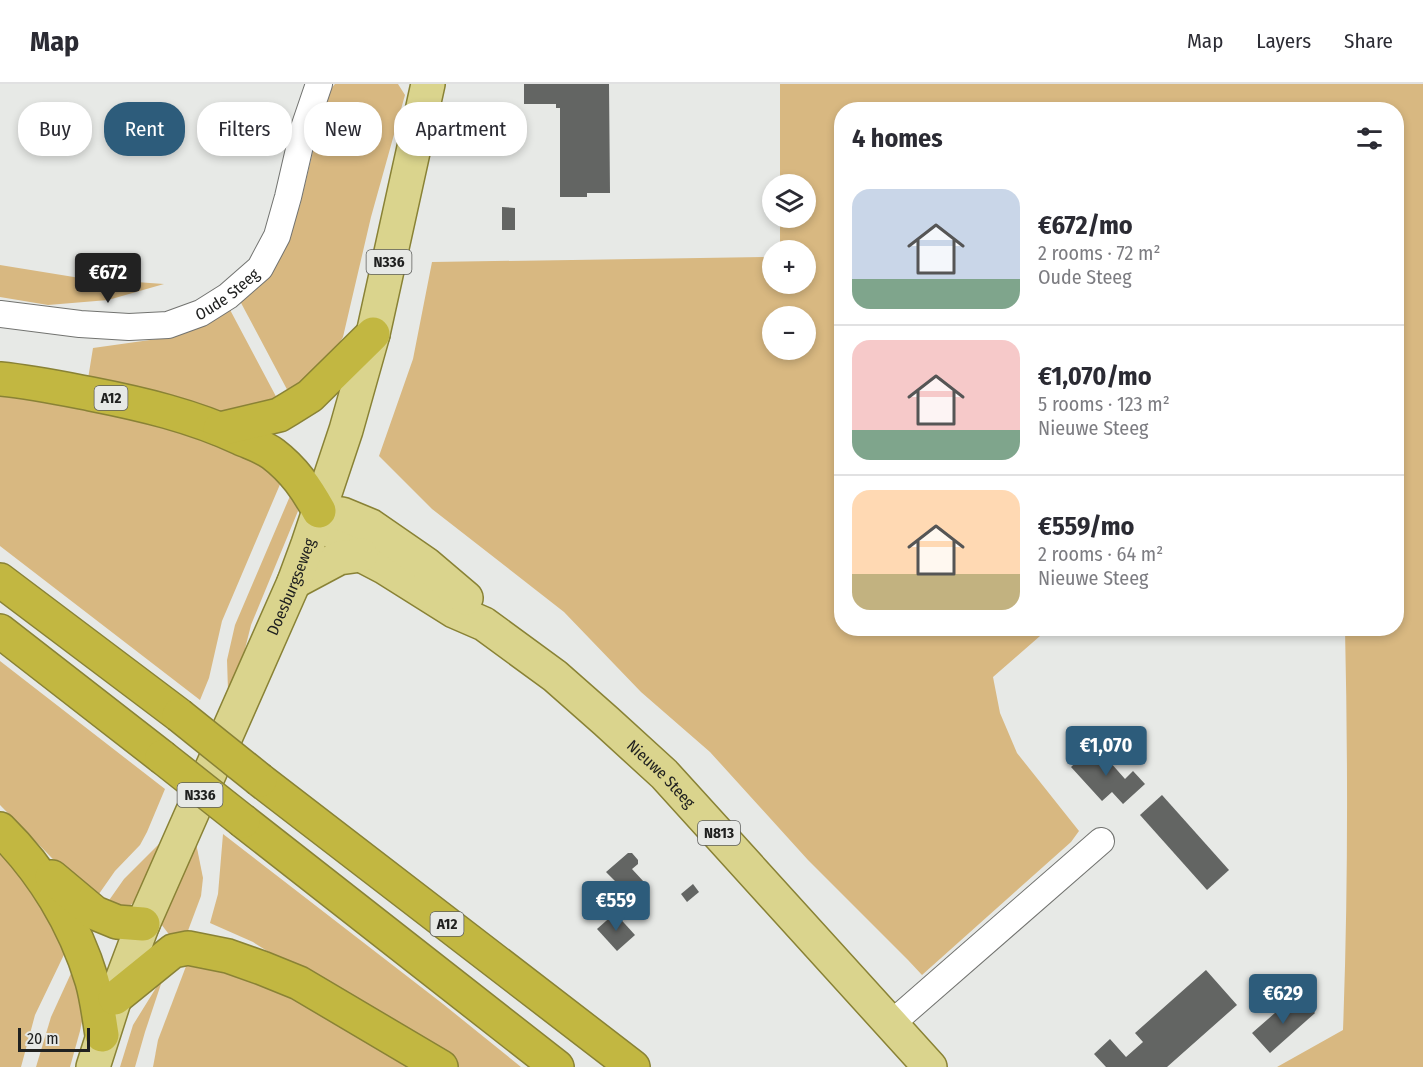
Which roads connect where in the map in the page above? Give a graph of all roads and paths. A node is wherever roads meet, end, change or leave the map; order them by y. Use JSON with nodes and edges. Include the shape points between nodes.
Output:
{"nodes":[{"id":1,"x":319,"y":84,"type":"edge"},
{"id":2,"x":428,"y":84,"type":"edge"},
{"id":3,"x":0,"y":314,"type":"edge"},
{"id":4,"x":373,"y":334,"type":"junction"},
{"id":5,"x":0,"y":379,"type":"edge"},
{"id":6,"x":220,"y":429,"type":"junction"},
{"id":7,"x":340,"y":446,"type":"junction"},
{"id":8,"x":319,"y":511,"type":"junction"},
{"id":9,"x":366,"y":540,"type":"junction"},
{"id":10,"x":0,"y":580,"type":"edge"},
{"id":11,"x":294,"y":582,"type":"junction"},
{"id":12,"x":0,"y":631,"type":"edge"},
{"id":13,"x":0,"y":829,"type":"edge"},
{"id":14,"x":1101,"y":841,"type":"dead end"},
{"id":15,"x":27,"y":857,"type":"junction"},
{"id":16,"x":143,"y":924,"type":"junction"},
{"id":17,"x":115,"y":998,"type":"junction"},
{"id":18,"x":891,"y":1024,"type":"junction"},
{"id":19,"x":102,"y":1035,"type":"junction"},
{"id":20,"x":93,"y":1067,"type":"edge"},
{"id":21,"x":441,"y":1067,"type":"edge"},
{"id":22,"x":557,"y":1067,"type":"edge"},
{"id":23,"x":633,"y":1067,"type":"edge"},
{"id":24,"x":930,"y":1067,"type":"edge"}],
"edges":[{"from":1,"to":3,"type":"street","name":"Oude Steeg","via":[[277,236],[260,268],[228,296],[201,313],[168,325],[80,324]]},
{"from":2,"to":4,"type":"main road","name":"Doesburgseweg","number":"N336"},
{"from":4,"to":6,"type":"highway","via":[[310,396],[289,410]]},
{"from":4,"to":7,"type":"main road","name":"Doesburgseweg","number":"N336"},
{"from":5,"to":6,"type":"highway","number":"A12","via":[[128,402]]},
{"from":6,"to":8,"type":"highway","number":"A12","via":[[271,452],[305,486]]},
{"from":7,"to":8,"type":"main road","name":"Doesburgseweg","number":"N336"},
{"from":7,"to":9,"type":"main road","via":[[343,471]]},
{"from":8,"to":9,"type":"main road","name":"Nieuwe Steeg","number":"N813","via":[[342,514]]},
{"from":8,"to":11,"type":"main road","name":"Doesburgseweg","number":"N336"},
{"from":9,"to":11,"type":"main road"},
{"from":9,"to":18,"type":"main road","name":"Nieuwe Steeg","number":"N813","via":[[392,572],[454,611],[484,624],[555,676],[664,774]]},
{"from":10,"to":23,"type":"highway","number":"A12","bridge":true},
{"from":11,"to":16,"type":"main road","name":"Doesburgseweg","number":"N336"},
{"from":12,"to":22,"type":"highway","bridge":true},
{"from":13,"to":15,"type":"highway"},
{"from":14,"to":18,"type":"street"},
{"from":15,"to":16,"type":"highway","via":[[95,913],[117,922]]},
{"from":15,"to":19,"type":"highway","via":[[76,936],[92,981]]},
{"from":16,"to":17,"type":"main road","name":"Doesburgseweg","number":"N336"},
{"from":17,"to":19,"type":"main road","name":"Doesburgseweg","number":"N336"},
{"from":17,"to":21,"type":"highway","via":[[173,951],[188,948],[228,956],[299,983]]},
{"from":18,"to":24,"type":"main road","name":"Nieuwe Steeg","number":"N813"},
{"from":19,"to":20,"type":"main road","name":"Doesburgseweg","number":"N336"}]}
